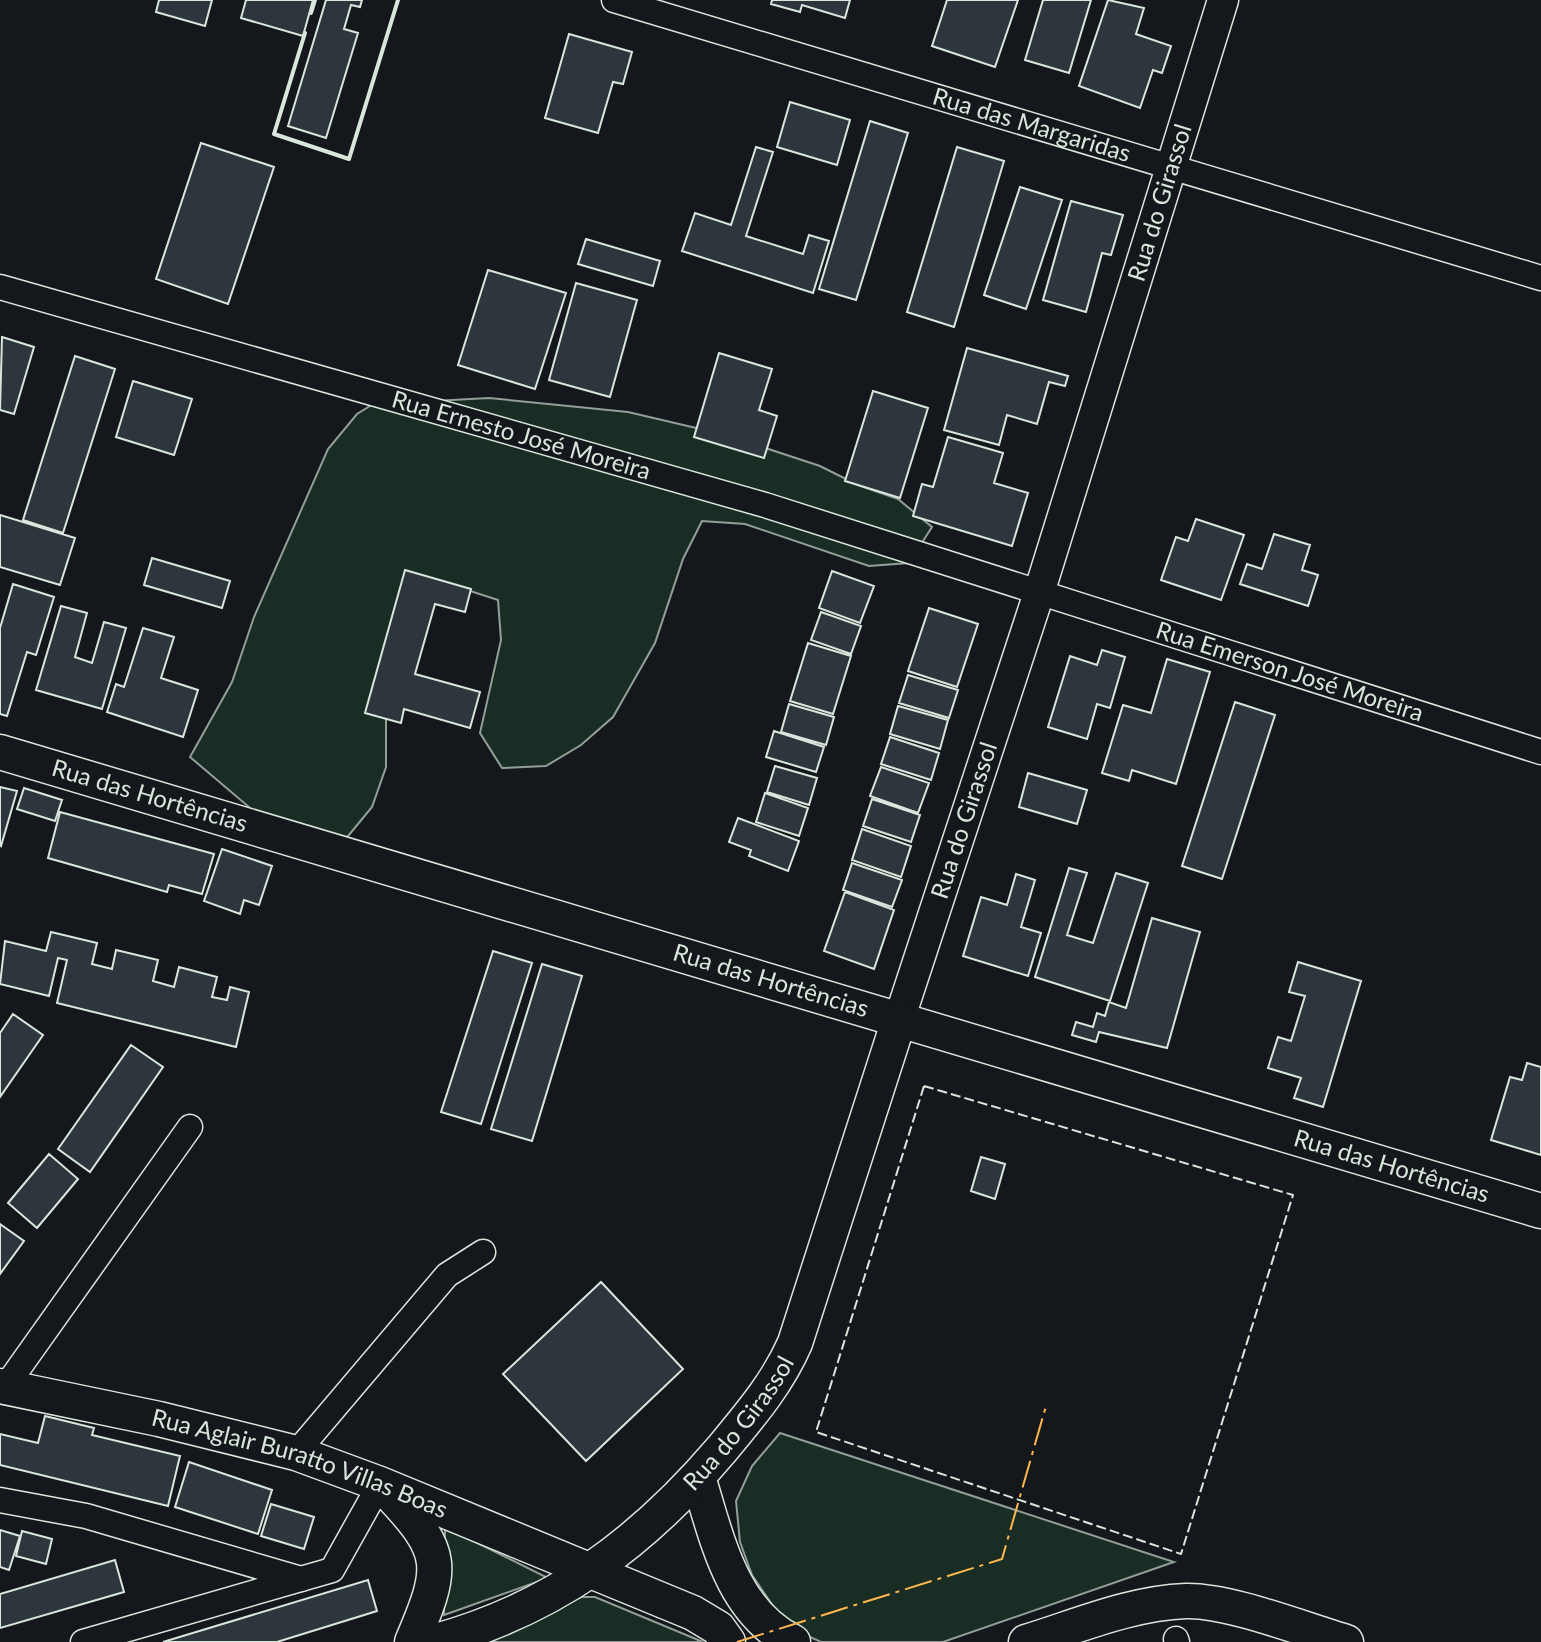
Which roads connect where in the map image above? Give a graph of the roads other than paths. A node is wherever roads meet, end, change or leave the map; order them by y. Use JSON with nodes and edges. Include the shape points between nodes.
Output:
{"nodes":[{"id":1,"x":614,"y":0,"type":"edge"},
{"id":2,"x":1223,"y":0,"type":"edge"},
{"id":3,"x":1173,"y":167,"type":"junction"},
{"id":4,"x":1541,"y":278,"type":"edge"},
{"id":5,"x":0,"y":287,"type":"edge"},
{"id":6,"x":1039,"y":593,"type":"junction"},
{"id":7,"x":0,"y":752,"type":"edge"},
{"id":8,"x":1541,"y":752,"type":"edge"},
{"id":9,"x":899,"y":1020,"type":"junction"},
{"id":10,"x":190,"y":1127,"type":"dead end"},
{"id":11,"x":1541,"y":1211,"type":"edge"},
{"id":12,"x":483,"y":1252,"type":"dead end"},
{"id":13,"x":3,"y":1386,"type":"edge"},
{"id":14,"x":296,"y":1453,"type":"junction"},
{"id":15,"x":698,"y":1477,"type":"junction"},
{"id":16,"x":380,"y":1484,"type":"junction"},
{"id":17,"x":0,"y":1500,"type":"edge"},
{"id":18,"x":590,"y":1571,"type":"junction"},
{"id":19,"x":301,"y":1579,"type":"junction"},
{"id":20,"x":83,"y":1642,"type":"edge"},
{"id":21,"x":412,"y":1642,"type":"edge"},
{"id":22,"x":433,"y":1642,"type":"edge"},
{"id":23,"x":728,"y":1642,"type":"edge"},
{"id":24,"x":793,"y":1642,"type":"edge"},
{"id":25,"x":1026,"y":1642,"type":"edge"},
{"id":26,"x":1346,"y":1642,"type":"edge"}],
"edges":[{"from":1,"to":3,"type":"street","name":"Rua das Margaridas"},
{"from":2,"to":3,"type":"street","name":"Rua do Girassol"},
{"from":3,"to":4,"type":"street","name":"Rua das Margaridas"},
{"from":3,"to":6,"type":"street","name":"Rua do Girassol"},
{"from":5,"to":6,"type":"street","name":"Rua Ernesto José Moreira","via":[[765,505]]},
{"from":6,"to":8,"type":"street","name":"Rua Emerson José Moreira"},
{"from":6,"to":9,"type":"street","name":"Rua do Girassol"},
{"from":7,"to":9,"type":"main road","name":"Rua das Hortências"},
{"from":9,"to":11,"type":"main road","name":"Rua das Hortências"},
{"from":9,"to":15,"type":"main road","name":"Rua do Girassol","via":[[795,1343],[769,1392]]},
{"from":10,"to":13,"type":"street"},
{"from":12,"to":14,"type":"street","via":[[447,1275]]},
{"from":13,"to":14,"type":"main road","name":"Rua Aglair Buratto Villas Boas"},
{"from":14,"to":16,"type":"main road","name":"Rua Aglair Buratto Villas Boas"},
{"from":15,"to":18,"type":"main road","name":"Rua do Girassol","via":[[642,1533]]},
{"from":15,"to":24,"type":"main road","via":[[723,1557],[742,1596],[758,1617]]},
{"from":16,"to":18,"type":"main road","name":"Rua Aglair Buratto Villas Boas"},
{"from":16,"to":19,"type":"street","via":[[332,1570]]},
{"from":16,"to":21,"type":"main road","via":[[420,1526],[434,1550],[436,1574]]},
{"from":17,"to":19,"type":"street","via":[[86,1516]]},
{"from":18,"to":22,"type":"main road","name":"Rua do Girassol","via":[[531,1608]]},
{"from":18,"to":23,"type":"main road","name":"Rua Aglair Buratto Villas Boas","via":[[693,1613],[718,1628]]},
{"from":19,"to":20,"type":"street"},
{"from":25,"to":26,"type":"main road","via":[[1147,1604],[1189,1601]]}]}
